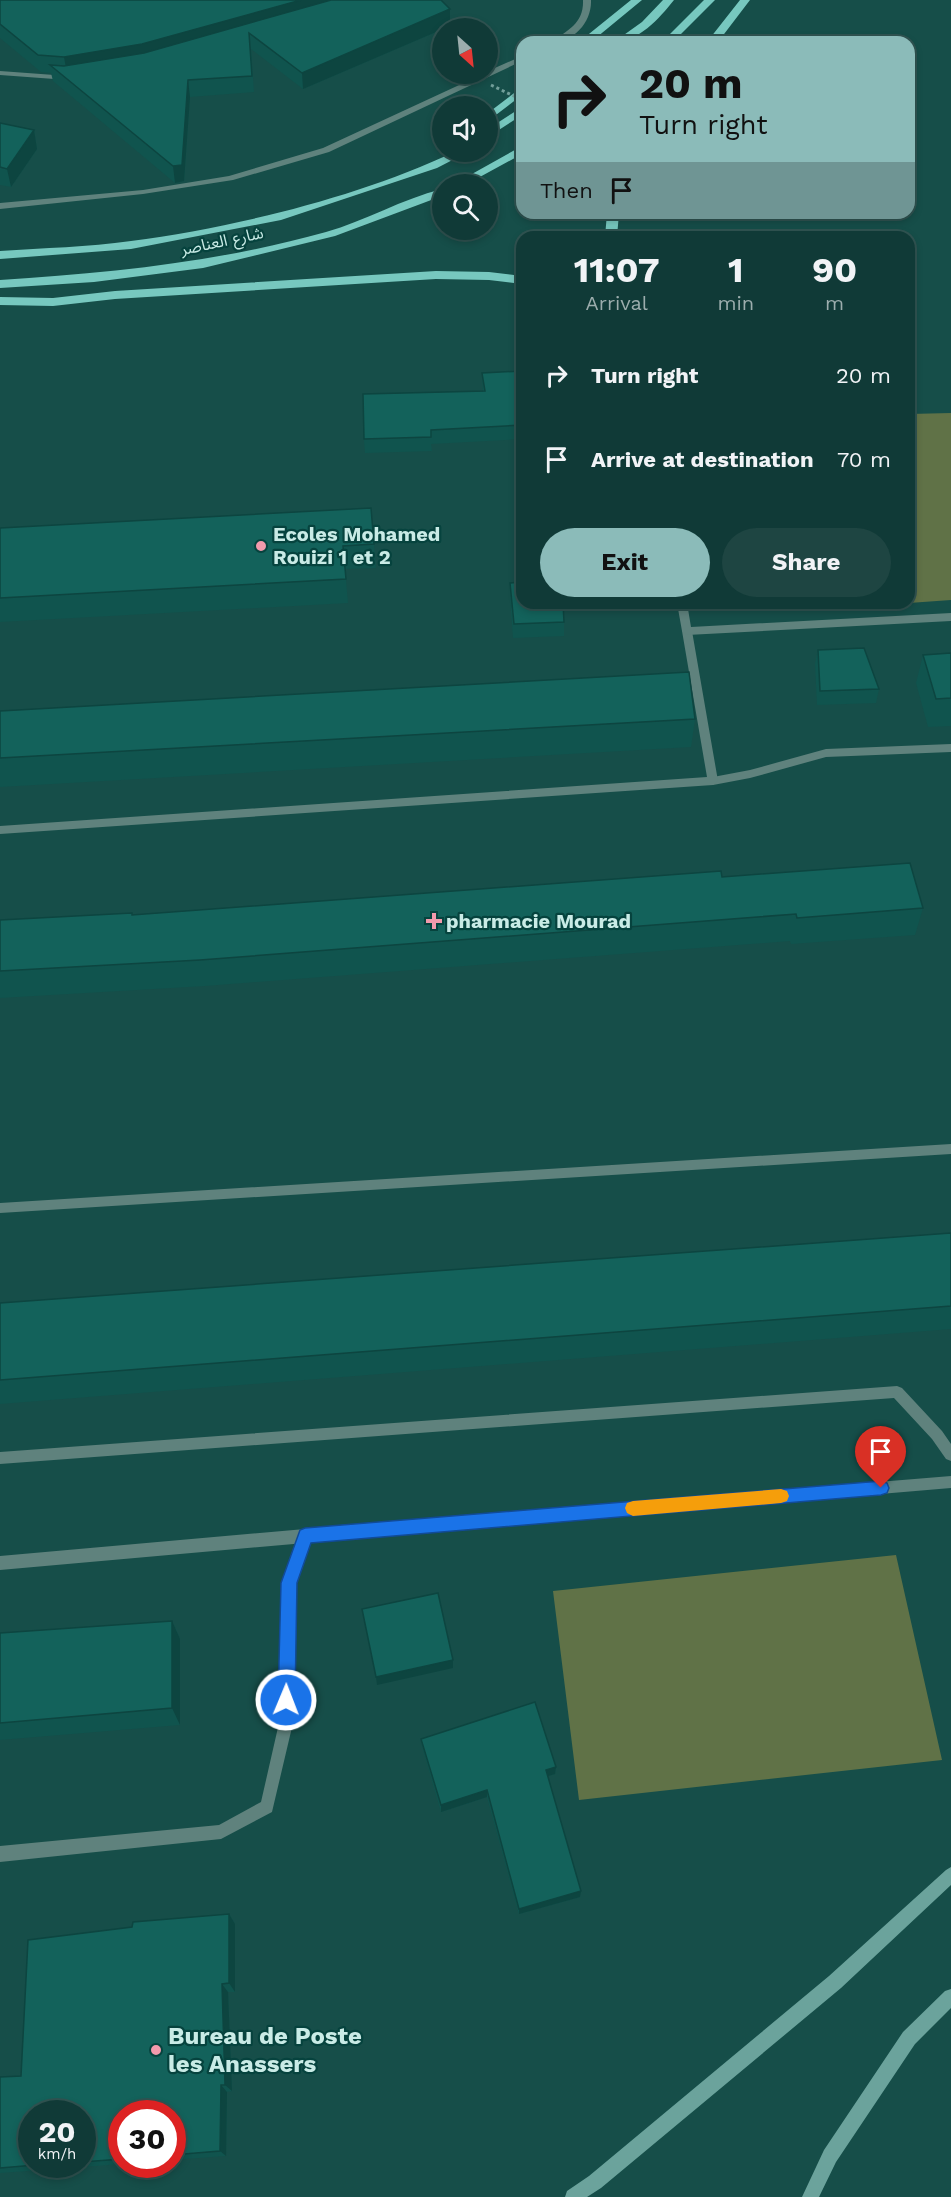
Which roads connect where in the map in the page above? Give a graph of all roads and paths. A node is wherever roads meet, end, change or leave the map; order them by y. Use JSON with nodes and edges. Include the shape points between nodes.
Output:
{"nodes":[{"id":1,"x":587,"y":0,"type":"edge"},
{"id":2,"x":637,"y":0,"type":"edge"},
{"id":3,"x":669,"y":0,"type":"edge"},
{"id":4,"x":710,"y":0,"type":"edge"},
{"id":5,"x":745,"y":0,"type":"edge"},
{"id":6,"x":564,"y":36,"type":"edge"},
{"id":7,"x":592,"y":36,"type":"edge"},
{"id":8,"x":628,"y":36,"type":"edge"},
{"id":9,"x":673,"y":36,"type":"edge"},
{"id":10,"x":717,"y":36,"type":"edge"},
{"id":11,"x":516,"y":61,"type":"edge"},
{"id":12,"x":0,"y":74,"type":"edge"},
{"id":13,"x":79,"y":76,"type":"edge"},
{"id":14,"x":491,"y":85,"type":"dead end"},
{"id":15,"x":516,"y":95,"type":"edge"},
{"id":16,"x":516,"y":97,"type":"edge"},
{"id":17,"x":498,"y":110,"type":"edge"},
{"id":18,"x":516,"y":114,"type":"edge"},
{"id":19,"x":498,"y":127,"type":"edge"},
{"id":20,"x":516,"y":152,"type":"edge"},
{"id":21,"x":437,"y":162,"type":"edge"},
{"id":22,"x":478,"y":174,"type":"edge"},
{"id":23,"x":432,"y":196,"type":"edge"},
{"id":24,"x":1,"y":206,"type":"edge"},
{"id":25,"x":0,"y":255,"type":"edge"},
{"id":26,"x":516,"y":279,"type":"edge"},
{"id":27,"x":0,"y":284,"type":"edge"},
{"id":28,"x":0,"y":301,"type":"edge"},
{"id":29,"x":683,"y":609,"type":"edge"},
{"id":30,"x":951,"y":617,"type":"edge"},
{"id":31,"x":687,"y":631,"type":"junction"},
{"id":32,"x":951,"y":748,"type":"edge"},
{"id":33,"x":713,"y":781,"type":"junction"},
{"id":34,"x":0,"y":830,"type":"edge"},
{"id":35,"x":951,"y":1149,"type":"edge"},
{"id":36,"x":0,"y":1208,"type":"edge"},
{"id":37,"x":951,"y":1455,"type":"edge"},
{"id":38,"x":0,"y":1458,"type":"edge"},
{"id":39,"x":951,"y":1482,"type":"edge"},
{"id":40,"x":305,"y":1536,"type":"junction"},
{"id":41,"x":0,"y":1563,"type":"edge"},
{"id":42,"x":0,"y":1854,"type":"edge"},
{"id":43,"x":951,"y":1875,"type":"edge"},
{"id":44,"x":951,"y":1997,"type":"edge"},
{"id":45,"x":573,"y":2197,"type":"edge"},
{"id":46,"x":810,"y":2197,"type":"edge"}],
"edges":[{"from":1,"to":6,"type":"street","via":[[588,10],[580,25]]},
{"from":2,"to":7,"type":"highway"},
{"from":3,"to":8,"type":"highway"},
{"from":4,"to":9,"type":"highway"},
{"from":5,"to":10,"type":"highway"},
{"from":11,"to":24,"type":"street","via":[[326,150],[241,175],[142,192]]},
{"from":12,"to":13,"type":"street"},
{"from":14,"to":16,"type":"path","bridge":true},
{"from":15,"to":17,"type":"highway"},
{"from":18,"to":19,"type":"highway"},
{"from":20,"to":22,"type":"highway"},
{"from":21,"to":25,"type":"highway","via":[[390,182],[281,217],[131,244]]},
{"from":23,"to":27,"type":"highway","name":"شارع العناصر","via":[[331,234],[203,264],[93,278]]},
{"from":26,"to":28,"type":"highway","via":[[436,275],[53,302]]},
{"from":29,"to":31,"type":"street"},
{"from":30,"to":31,"type":"street"},
{"from":31,"to":33,"type":"street"},
{"from":32,"to":33,"type":"street","via":[[826,753]]},
{"from":33,"to":34,"type":"street"},
{"from":35,"to":36,"type":"street"},
{"from":37,"to":38,"type":"street","via":[[897,1392]]},
{"from":39,"to":40,"type":"street"},
{"from":40,"to":41,"type":"street"},
{"from":40,"to":42,"type":"street","via":[[289,1583],[286,1723],[267,1807],[221,1832]]},
{"from":43,"to":45,"type":"main road","via":[[835,1982]]},
{"from":44,"to":46,"type":"main road","via":[[909,2038],[830,2156]]}]}
